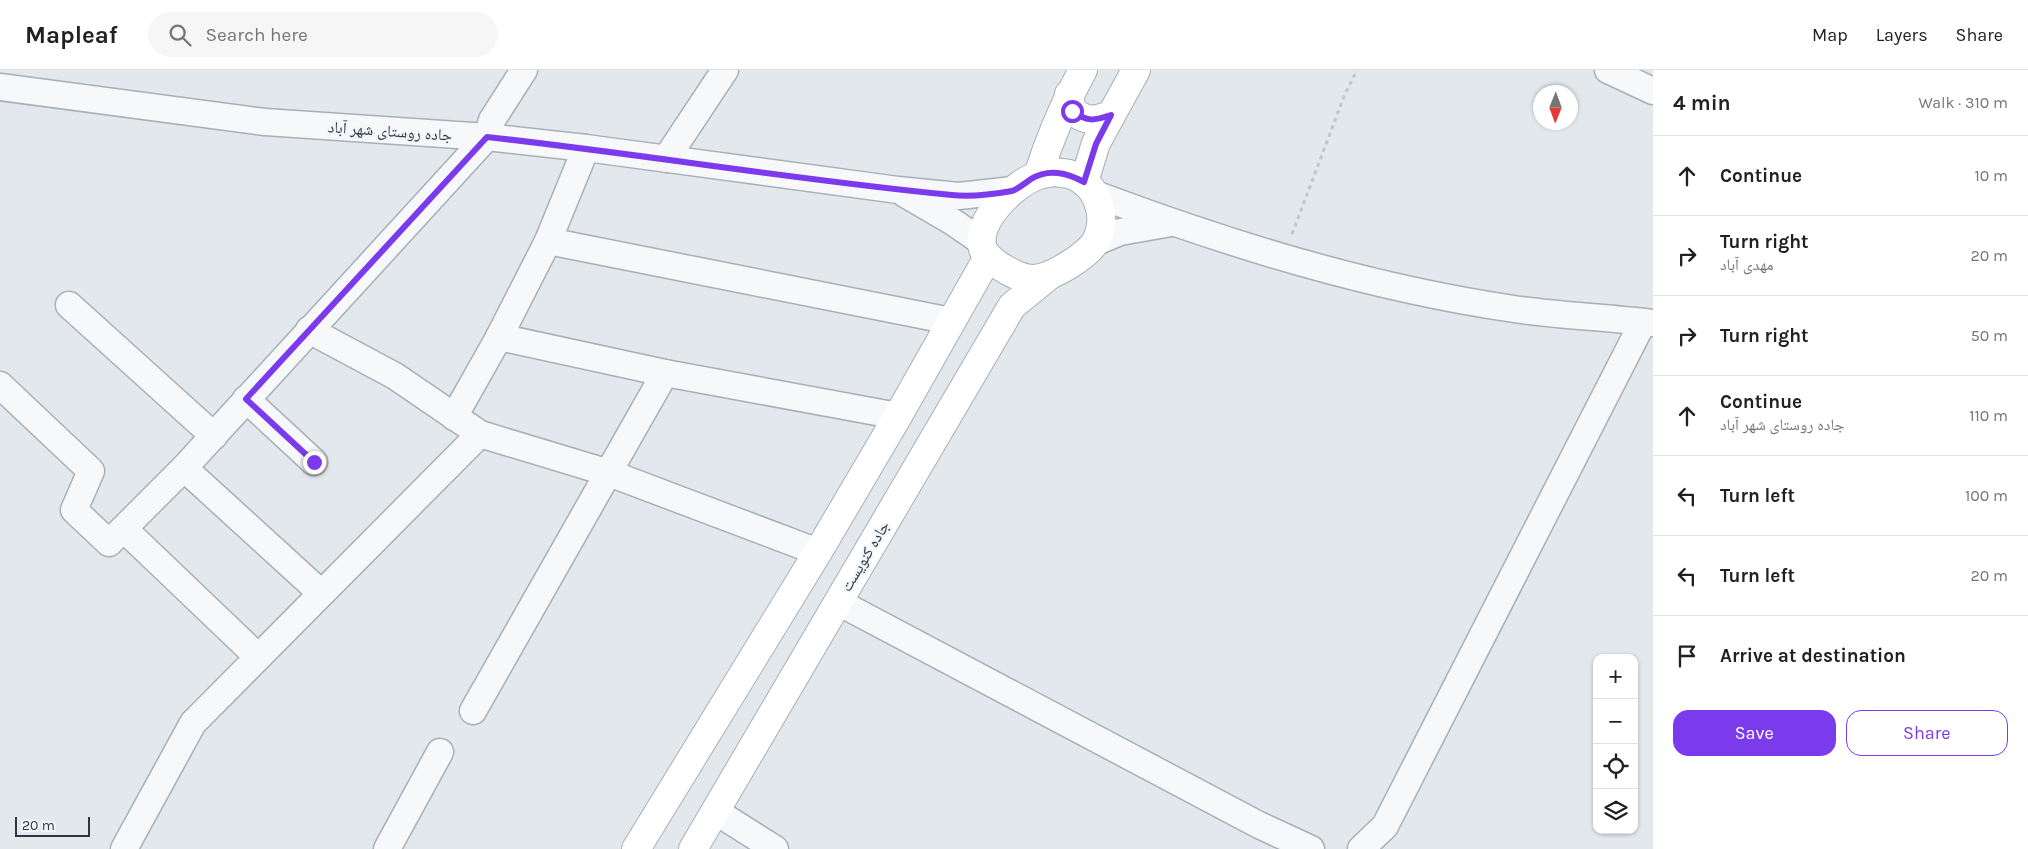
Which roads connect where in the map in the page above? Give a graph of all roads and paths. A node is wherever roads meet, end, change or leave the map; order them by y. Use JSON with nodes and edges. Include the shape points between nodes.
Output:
{"nodes":[{"id":1,"x":524,"y":70,"type":"edge"},
{"id":2,"x":724,"y":70,"type":"edge"},
{"id":3,"x":1083,"y":70,"type":"edge"},
{"id":4,"x":1136,"y":70,"type":"edge"},
{"id":5,"x":1357,"y":70,"type":"edge"},
{"id":6,"x":1608,"y":70,"type":"edge"},
{"id":7,"x":0,"y":87,"type":"edge"},
{"id":8,"x":1653,"y":91,"type":"edge"},
{"id":9,"x":1070,"y":94,"type":"junction"},
{"id":10,"x":1111,"y":115,"type":"junction"},
{"id":11,"x":487,"y":137,"type":"junction"},
{"id":12,"x":586,"y":148,"type":"junction"},
{"id":13,"x":666,"y":159,"type":"junction"},
{"id":14,"x":1038,"y":175,"type":"junction"},
{"id":15,"x":1090,"y":188,"type":"junction"},
{"id":16,"x":898,"y":190,"type":"junction"},
{"id":17,"x":1014,"y":190,"type":"junction"},
{"id":18,"x":1172,"y":223,"type":"junction"},
{"id":19,"x":548,"y":242,"type":"junction"},
{"id":20,"x":1096,"y":242,"type":"junction"},
{"id":21,"x":985,"y":249,"type":"junction"},
{"id":22,"x":1283,"y":258,"type":"junction"},
{"id":23,"x":1050,"y":276,"type":"junction"},
{"id":24,"x":69,"y":305,"type":"dead end"},
{"id":25,"x":950,"y":321,"type":"junction"},
{"id":26,"x":1648,"y":323,"type":"edge"},
{"id":27,"x":309,"y":330,"type":"junction"},
{"id":28,"x":499,"y":338,"type":"junction"},
{"id":29,"x":665,"y":373,"type":"junction"},
{"id":30,"x":0,"y":386,"type":"edge"},
{"id":31,"x":246,"y":399,"type":"junction"},
{"id":32,"x":898,"y":416,"type":"junction"},
{"id":33,"x":454,"y":417,"type":"junction"},
{"id":34,"x":480,"y":434,"type":"junction"},
{"id":35,"x":214,"y":436,"type":"junction"},
{"id":36,"x":314,"y":462,"type":"dead end"},
{"id":37,"x":184,"y":468,"type":"junction"},
{"id":38,"x":609,"y":473,"type":"junction"},
{"id":39,"x":124,"y":529,"type":"junction"},
{"id":40,"x":818,"y":552,"type":"junction"},
{"id":41,"x":322,"y":594,"type":"junction"},
{"id":42,"x":838,"y":602,"type":"junction"},
{"id":43,"x":258,"y":657,"type":"junction"},
{"id":44,"x":473,"y":711,"type":"dead end"},
{"id":45,"x":440,"y":752,"type":"dead end"},
{"id":46,"x":715,"y":811,"type":"junction"},
{"id":47,"x":124,"y":849,"type":"edge"},
{"id":48,"x":387,"y":849,"type":"edge"},
{"id":49,"x":636,"y":849,"type":"edge"},
{"id":50,"x":693,"y":849,"type":"edge"},
{"id":51,"x":775,"y":849,"type":"edge"},
{"id":52,"x":1311,"y":849,"type":"edge"},
{"id":53,"x":1362,"y":849,"type":"edge"}],
"edges":[{"from":1,"to":11,"type":"street","via":[[492,120]]},
{"from":2,"to":13,"type":"street"},
{"from":3,"to":9,"type":"street"},
{"from":4,"to":10,"type":"street"},
{"from":5,"to":22,"type":"path"},
{"from":6,"to":8,"type":"street"},
{"from":7,"to":11,"type":"street","name":"جاده روستای شهر آباد","via":[[265,122]]},
{"from":9,"to":10,"type":"street","via":[[1072,111],[1081,117],[1094,121]]},
{"from":9,"to":14,"type":"street"},
{"from":10,"to":15,"type":"street","via":[[1096,144]]},
{"from":11,"to":12,"type":"street","name":"جاده روستای شهر آباد"},
{"from":11,"to":27,"type":"street"},
{"from":12,"to":13,"type":"street","name":"جاده روستای شهر آباد"},
{"from":12,"to":19,"type":"street"},
{"from":13,"to":16,"type":"street","name":"جاده روستای شهر آباد"},
{"from":14,"to":15,"type":"street","via":[[1070,174]]},
{"from":14,"to":17,"type":"street"},
{"from":15,"to":18,"type":"street"},
{"from":15,"to":20,"type":"street","via":[[1101,210]]},
{"from":16,"to":17,"type":"street","name":"جاده روستای شهر آباد","via":[[959,196]]},
{"from":16,"to":21,"type":"street","via":[[953,222]]},
{"from":17,"to":21,"type":"street","via":[[986,222]]},
{"from":18,"to":20,"type":"street","via":[[1120,232]]},
{"from":18,"to":22,"type":"street"},
{"from":19,"to":25,"type":"street"},
{"from":19,"to":28,"type":"street"},
{"from":20,"to":23,"type":"street","via":[[1076,261]]},
{"from":21,"to":23,"type":"street","via":[[1018,276],[1034,279]]},
{"from":21,"to":25,"type":"street"},
{"from":22,"to":26,"type":"street","via":[[1411,290],[1514,309]]},
{"from":23,"to":42,"type":"street","name":"جاده کنویست","via":[[1012,306]]},
{"from":24,"to":35,"type":"street"},
{"from":25,"to":32,"type":"street"},
{"from":26,"to":53,"type":"street","via":[[1385,826]]},
{"from":27,"to":31,"type":"street"},
{"from":27,"to":33,"type":"street","via":[[395,376]]},
{"from":28,"to":29,"type":"street"},
{"from":28,"to":33,"type":"street"},
{"from":29,"to":32,"type":"street"},
{"from":29,"to":38,"type":"street"},
{"from":30,"to":39,"type":"street","via":[[91,471],[74,510],[109,543]]},
{"from":31,"to":35,"type":"street"},
{"from":31,"to":36,"type":"street"},
{"from":32,"to":40,"type":"street"},
{"from":33,"to":34,"type":"street"},
{"from":34,"to":38,"type":"street"},
{"from":34,"to":41,"type":"street"},
{"from":35,"to":37,"type":"street"},
{"from":37,"to":39,"type":"street"},
{"from":37,"to":41,"type":"street"},
{"from":38,"to":40,"type":"street"},
{"from":38,"to":44,"type":"street"},
{"from":39,"to":43,"type":"street"},
{"from":40,"to":49,"type":"street"},
{"from":41,"to":43,"type":"street"},
{"from":42,"to":46,"type":"street","name":"جاده کنویست"},
{"from":42,"to":52,"type":"street"},
{"from":43,"to":47,"type":"street","via":[[193,723]]},
{"from":45,"to":48,"type":"street"},
{"from":46,"to":50,"type":"street","name":"جاده کنویست"},
{"from":46,"to":51,"type":"street"}]}
